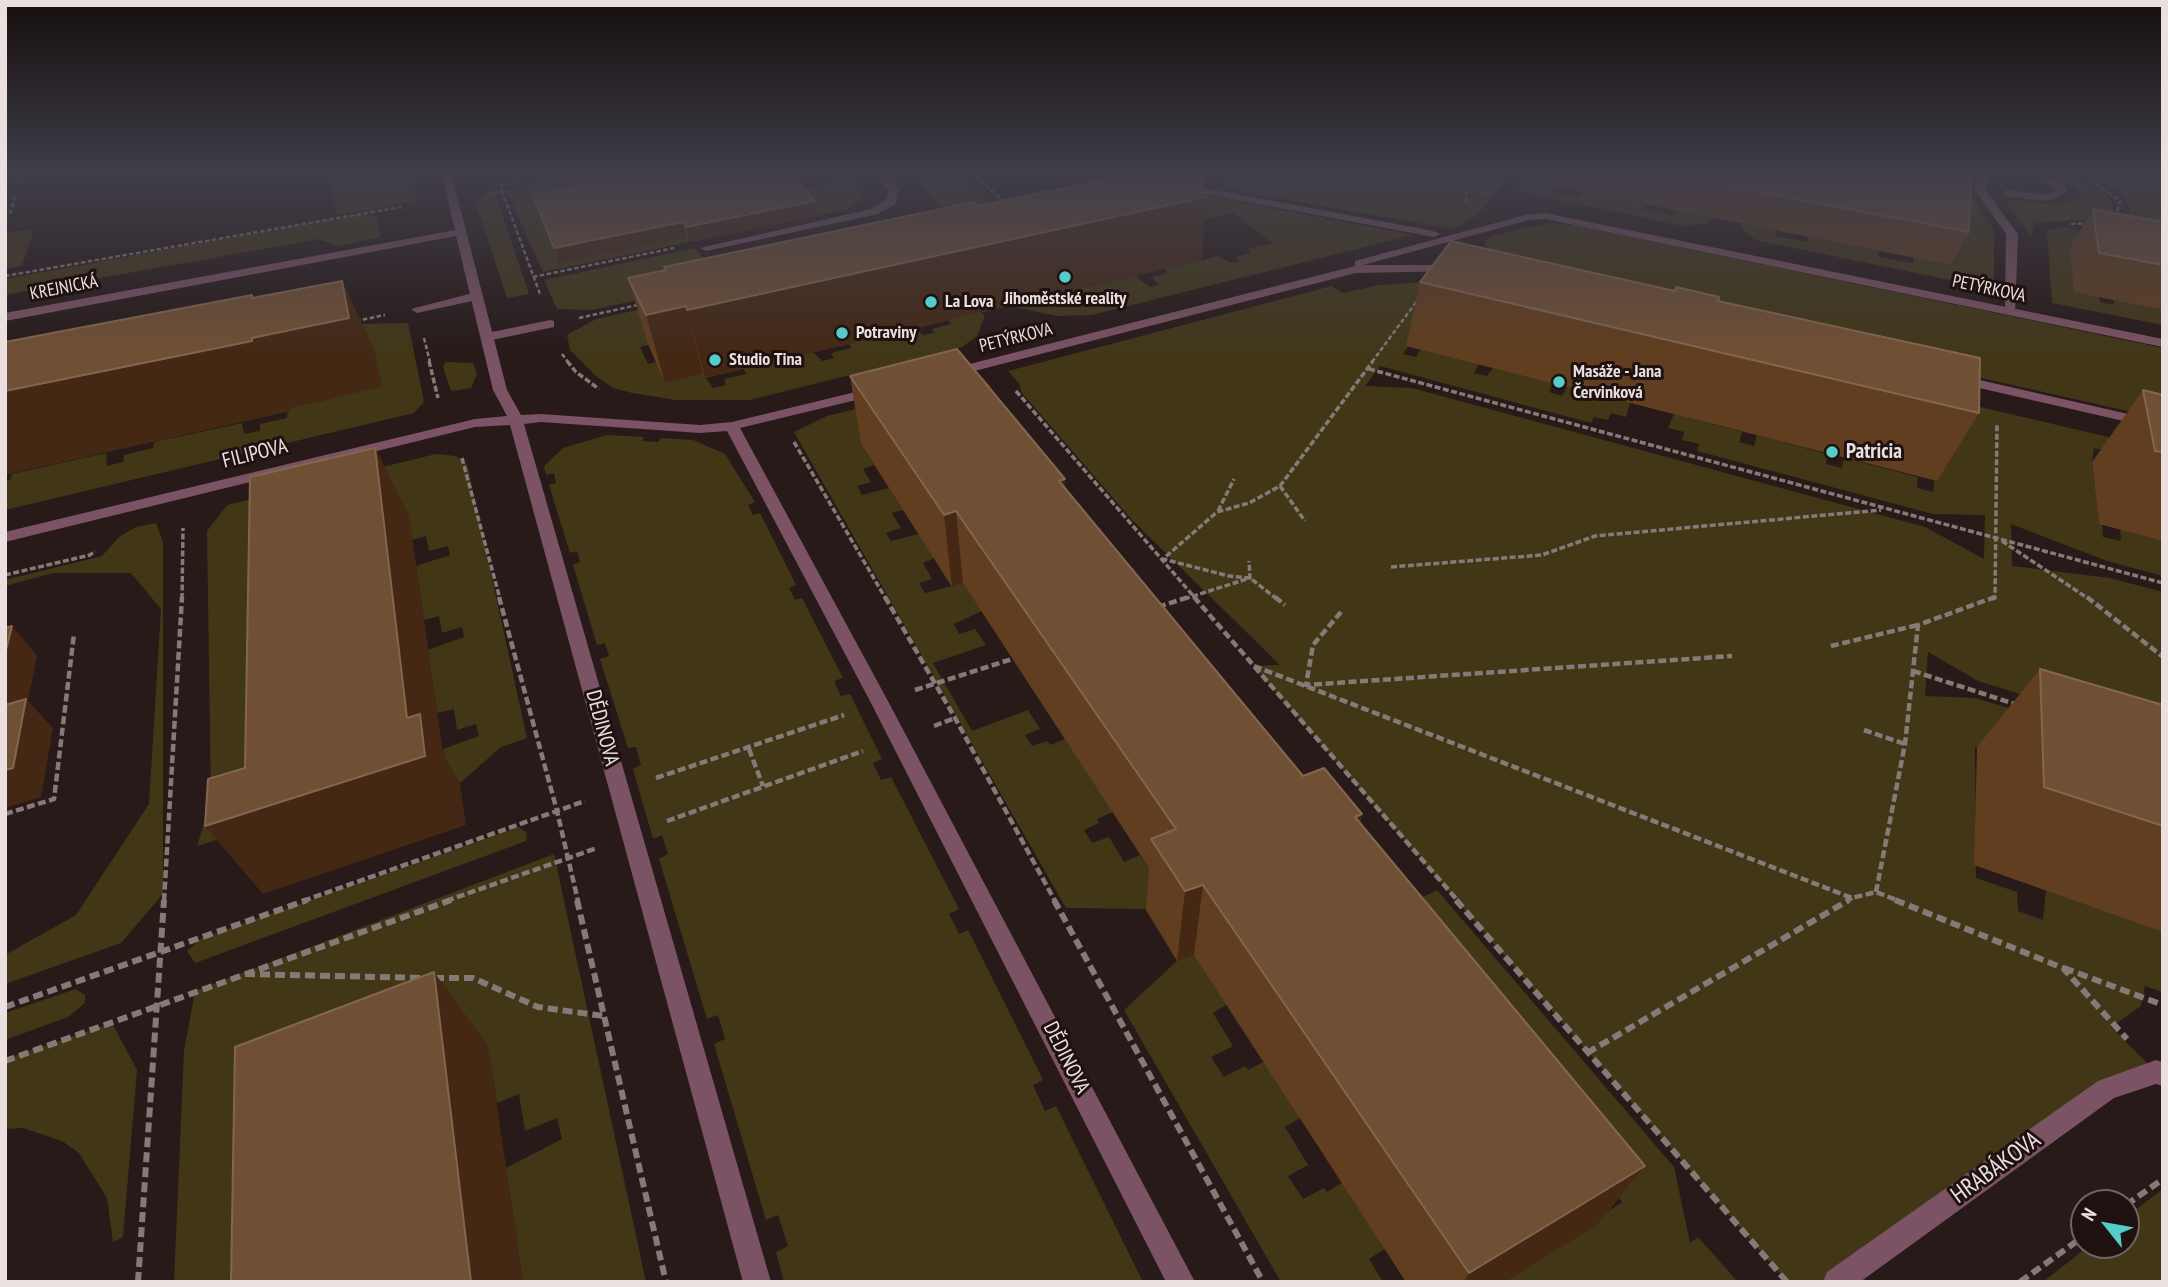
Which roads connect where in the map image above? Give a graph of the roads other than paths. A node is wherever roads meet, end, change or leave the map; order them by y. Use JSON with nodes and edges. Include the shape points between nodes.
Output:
{"nodes":[{"id":1,"x":438,"y":236,"type":"edge"},
{"id":2,"x":461,"y":236,"type":"edge"},
{"id":3,"x":762,"y":236,"type":"edge"},
{"id":4,"x":1461,"y":236,"type":"edge"},
{"id":5,"x":1476,"y":236,"type":"edge"},
{"id":6,"x":1648,"y":236,"type":"edge"},
{"id":7,"x":2012,"y":236,"type":"edge"},
{"id":8,"x":1471,"y":243,"type":"edge"},
{"id":9,"x":706,"y":248,"type":"dead end"},
{"id":10,"x":1356,"y":269,"type":"junction"},
{"id":11,"x":1463,"y":270,"type":"edge"},
{"id":12,"x":477,"y":296,"type":"junction"},
{"id":13,"x":417,"y":309,"type":"road end"},
{"id":14,"x":2011,"y":311,"type":"junction"},
{"id":15,"x":5,"y":317,"type":"edge"},
{"id":16,"x":550,"y":324,"type":"road end"},
{"id":17,"x":487,"y":337,"type":"junction"},
{"id":18,"x":2163,"y":343,"type":"edge"},
{"id":19,"x":1939,"y":375,"type":"edge"},
{"id":20,"x":939,"y":376,"type":"edge"},
{"id":21,"x":886,"y":389,"type":"edge"},
{"id":22,"x":515,"y":418,"type":"junction"},
{"id":23,"x":2163,"y":425,"type":"edge"},
{"id":24,"x":732,"y":426,"type":"junction"},
{"id":25,"x":5,"y":537,"type":"edge"},
{"id":26,"x":2159,"y":1073,"type":"edge"},
{"id":27,"x":757,"y":1282,"type":"edge"},
{"id":28,"x":1181,"y":1282,"type":"edge"},
{"id":29,"x":1838,"y":1282,"type":"edge"}],
"edges":[{"from":1,"to":15,"type":"street","name":"KREJNICKÁ"},
{"from":2,"to":12,"type":"street","name":"DĚDINOVA"},
{"from":3,"to":9,"type":"street"},
{"from":4,"to":10,"type":"street","name":"PETÝRKOVA","via":[[1359,263]]},
{"from":5,"to":8,"type":"street"},
{"from":6,"to":14,"type":"street","name":"PETÝRKOVA"},
{"from":7,"to":14,"type":"street"},
{"from":10,"to":11,"type":"street","name":"PETÝRKOVA"},
{"from":10,"to":20,"type":"street","name":"PETÝRKOVA"},
{"from":12,"to":13,"type":"street"},
{"from":12,"to":17,"type":"street","name":"DĚDINOVA"},
{"from":14,"to":18,"type":"street","name":"PETÝRKOVA"},
{"from":16,"to":17,"type":"street"},
{"from":17,"to":22,"type":"street","name":"DĚDINOVA","via":[[500,390]]},
{"from":19,"to":23,"type":"street"},
{"from":21,"to":24,"type":"street"},
{"from":22,"to":24,"type":"street","via":[[699,429]]},
{"from":22,"to":25,"type":"street","name":"FILIPOVA","via":[[444,429]]},
{"from":22,"to":27,"type":"street","name":"DĚDINOVA"},
{"from":24,"to":28,"type":"street","name":"DĚDINOVA"},
{"from":26,"to":29,"type":"street","name":"HRABÁKOVA","via":[[2107,1089]]}]}
